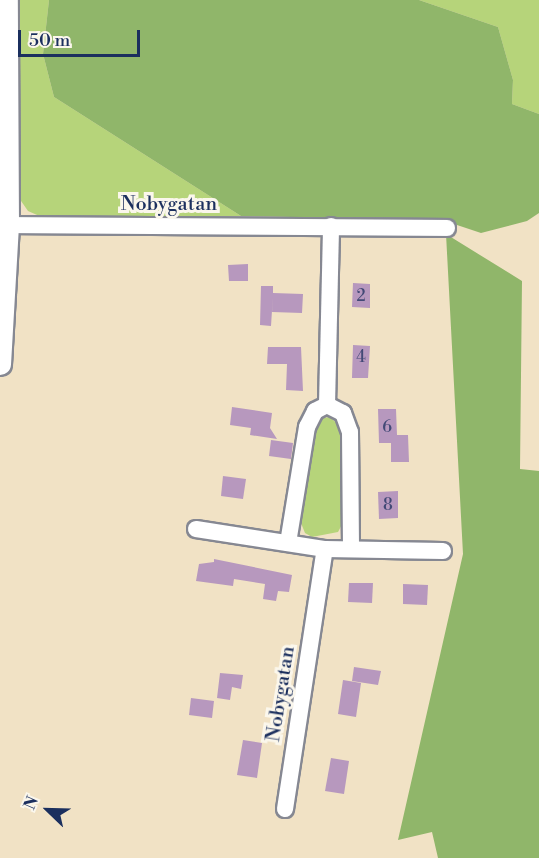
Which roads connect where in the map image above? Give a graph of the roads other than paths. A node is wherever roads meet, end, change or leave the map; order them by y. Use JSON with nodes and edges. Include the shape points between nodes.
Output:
{"nodes":[{"id":1,"x":7,"y":0,"type":"edge"},
{"id":2,"x":8,"y":225,"type":"junction"},
{"id":3,"x":331,"y":226,"type":"junction"},
{"id":4,"x":447,"y":228,"type":"dead end"},
{"id":5,"x":3,"y":256,"type":"edge"},
{"id":6,"x":0,"y":364,"type":"edge"},
{"id":7,"x":327,"y":405,"type":"junction"},
{"id":8,"x":196,"y":529,"type":"dead end"},
{"id":9,"x":288,"y":543,"type":"junction"},
{"id":10,"x":351,"y":547,"type":"junction"},
{"id":11,"x":325,"y":549,"type":"junction"},
{"id":12,"x":443,"y":551,"type":"dead end"},
{"id":13,"x":285,"y":809,"type":"dead end"}],
"edges":[{"from":1,"to":2,"type":"street"},
{"from":2,"to":3,"type":"street","name":"Nobygatan"},
{"from":2,"to":5,"type":"street"},
{"from":3,"to":4,"type":"street","name":"Nobygatan"},
{"from":3,"to":7,"type":"street"},
{"from":5,"to":6,"type":"street"},
{"from":7,"to":9,"type":"street","via":[[315,411],[307,427]]},
{"from":7,"to":10,"type":"street","via":[[343,413],[350,432]]},
{"from":8,"to":9,"type":"street"},
{"from":9,"to":11,"type":"street"},
{"from":10,"to":11,"type":"street"},
{"from":10,"to":12,"type":"street"},
{"from":11,"to":13,"type":"street","name":"Nobygatan"}]}
